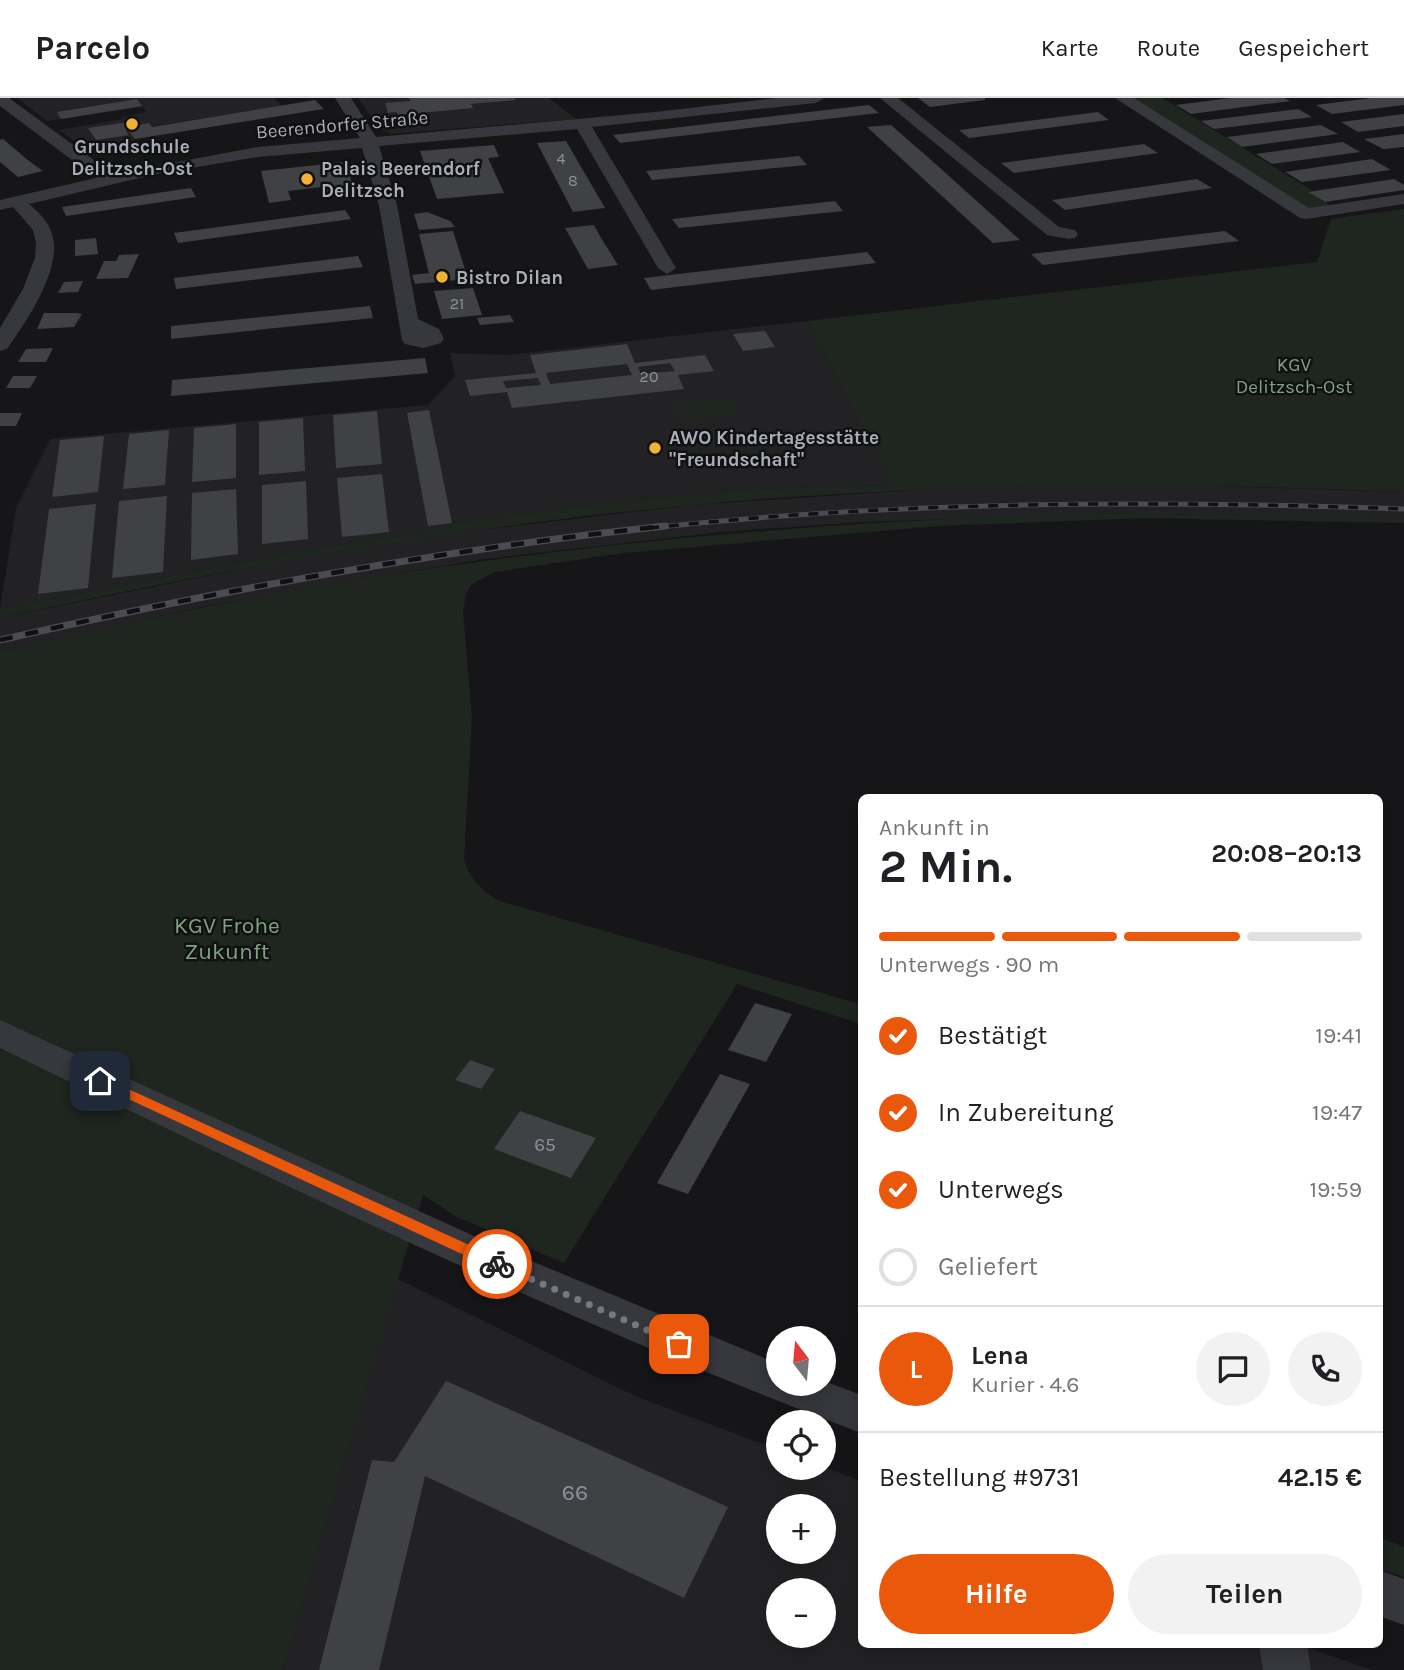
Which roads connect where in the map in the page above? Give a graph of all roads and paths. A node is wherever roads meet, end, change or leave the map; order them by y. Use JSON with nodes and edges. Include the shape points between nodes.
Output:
{"nodes":[{"id":1,"x":343,"y":98,"type":"edge"},
{"id":2,"x":679,"y":98,"type":"edge"},
{"id":3,"x":817,"y":98,"type":"edge"},
{"id":4,"x":888,"y":98,"type":"edge"},
{"id":5,"x":1123,"y":98,"type":"edge"},
{"id":6,"x":0,"y":99,"type":"edge"},
{"id":7,"x":696,"y":112,"type":"junction"},
{"id":8,"x":582,"y":124,"type":"junction"},
{"id":9,"x":371,"y":142,"type":"junction"},
{"id":10,"x":109,"y":179,"type":"junction"},
{"id":11,"x":1404,"y":199,"type":"edge"},
{"id":12,"x":9,"y":203,"type":"edge"},
{"id":13,"x":1069,"y":234,"type":"dead end"},
{"id":14,"x":667,"y":268,"type":"dead end"},
{"id":15,"x":409,"y":321,"type":"dead end"},
{"id":16,"x":0,"y":345,"type":"edge"},
{"id":17,"x":0,"y":1033,"type":"edge"},
{"id":18,"x":766,"y":1378,"type":"edge"},
{"id":19,"x":813,"y":1396,"type":"edge"},
{"id":20,"x":858,"y":1413,"type":"edge"},
{"id":21,"x":1383,"y":1595,"type":"edge"},
{"id":22,"x":1404,"y":1602,"type":"edge"},
{"id":23,"x":1283,"y":1648,"type":"edge"},
{"id":24,"x":1287,"y":1670,"type":"edge"}],
"edges":[{"from":1,"to":9,"type":"street"},
{"from":2,"to":7,"type":"street"},
{"from":3,"to":7,"type":"street","name":"Beerendorfer Straße"},
{"from":4,"to":13,"type":"street","via":[[1053,231]]},
{"from":5,"to":11,"type":"street","via":[[1306,214]]},
{"from":6,"to":10,"type":"street"},
{"from":7,"to":8,"type":"street","name":"Beerendorfer Straße"},
{"from":8,"to":9,"type":"street","name":"Beerendorfer Straße"},
{"from":8,"to":14,"type":"street"},
{"from":9,"to":10,"type":"street","name":"Beerendorfer Straße","via":[[228,156]]},
{"from":9,"to":15,"type":"street","via":[[388,205]]},
{"from":10,"to":12,"type":"street","name":"Beerendorfer Straße"},
{"from":12,"to":16,"type":"street","via":[[42,230],[47,252],[42,271]]},
{"from":17,"to":18,"type":"street","via":[[522,1276]]},
{"from":19,"to":20,"type":"street"},
{"from":21,"to":22,"type":"street"},
{"from":23,"to":24,"type":"street"}]}
